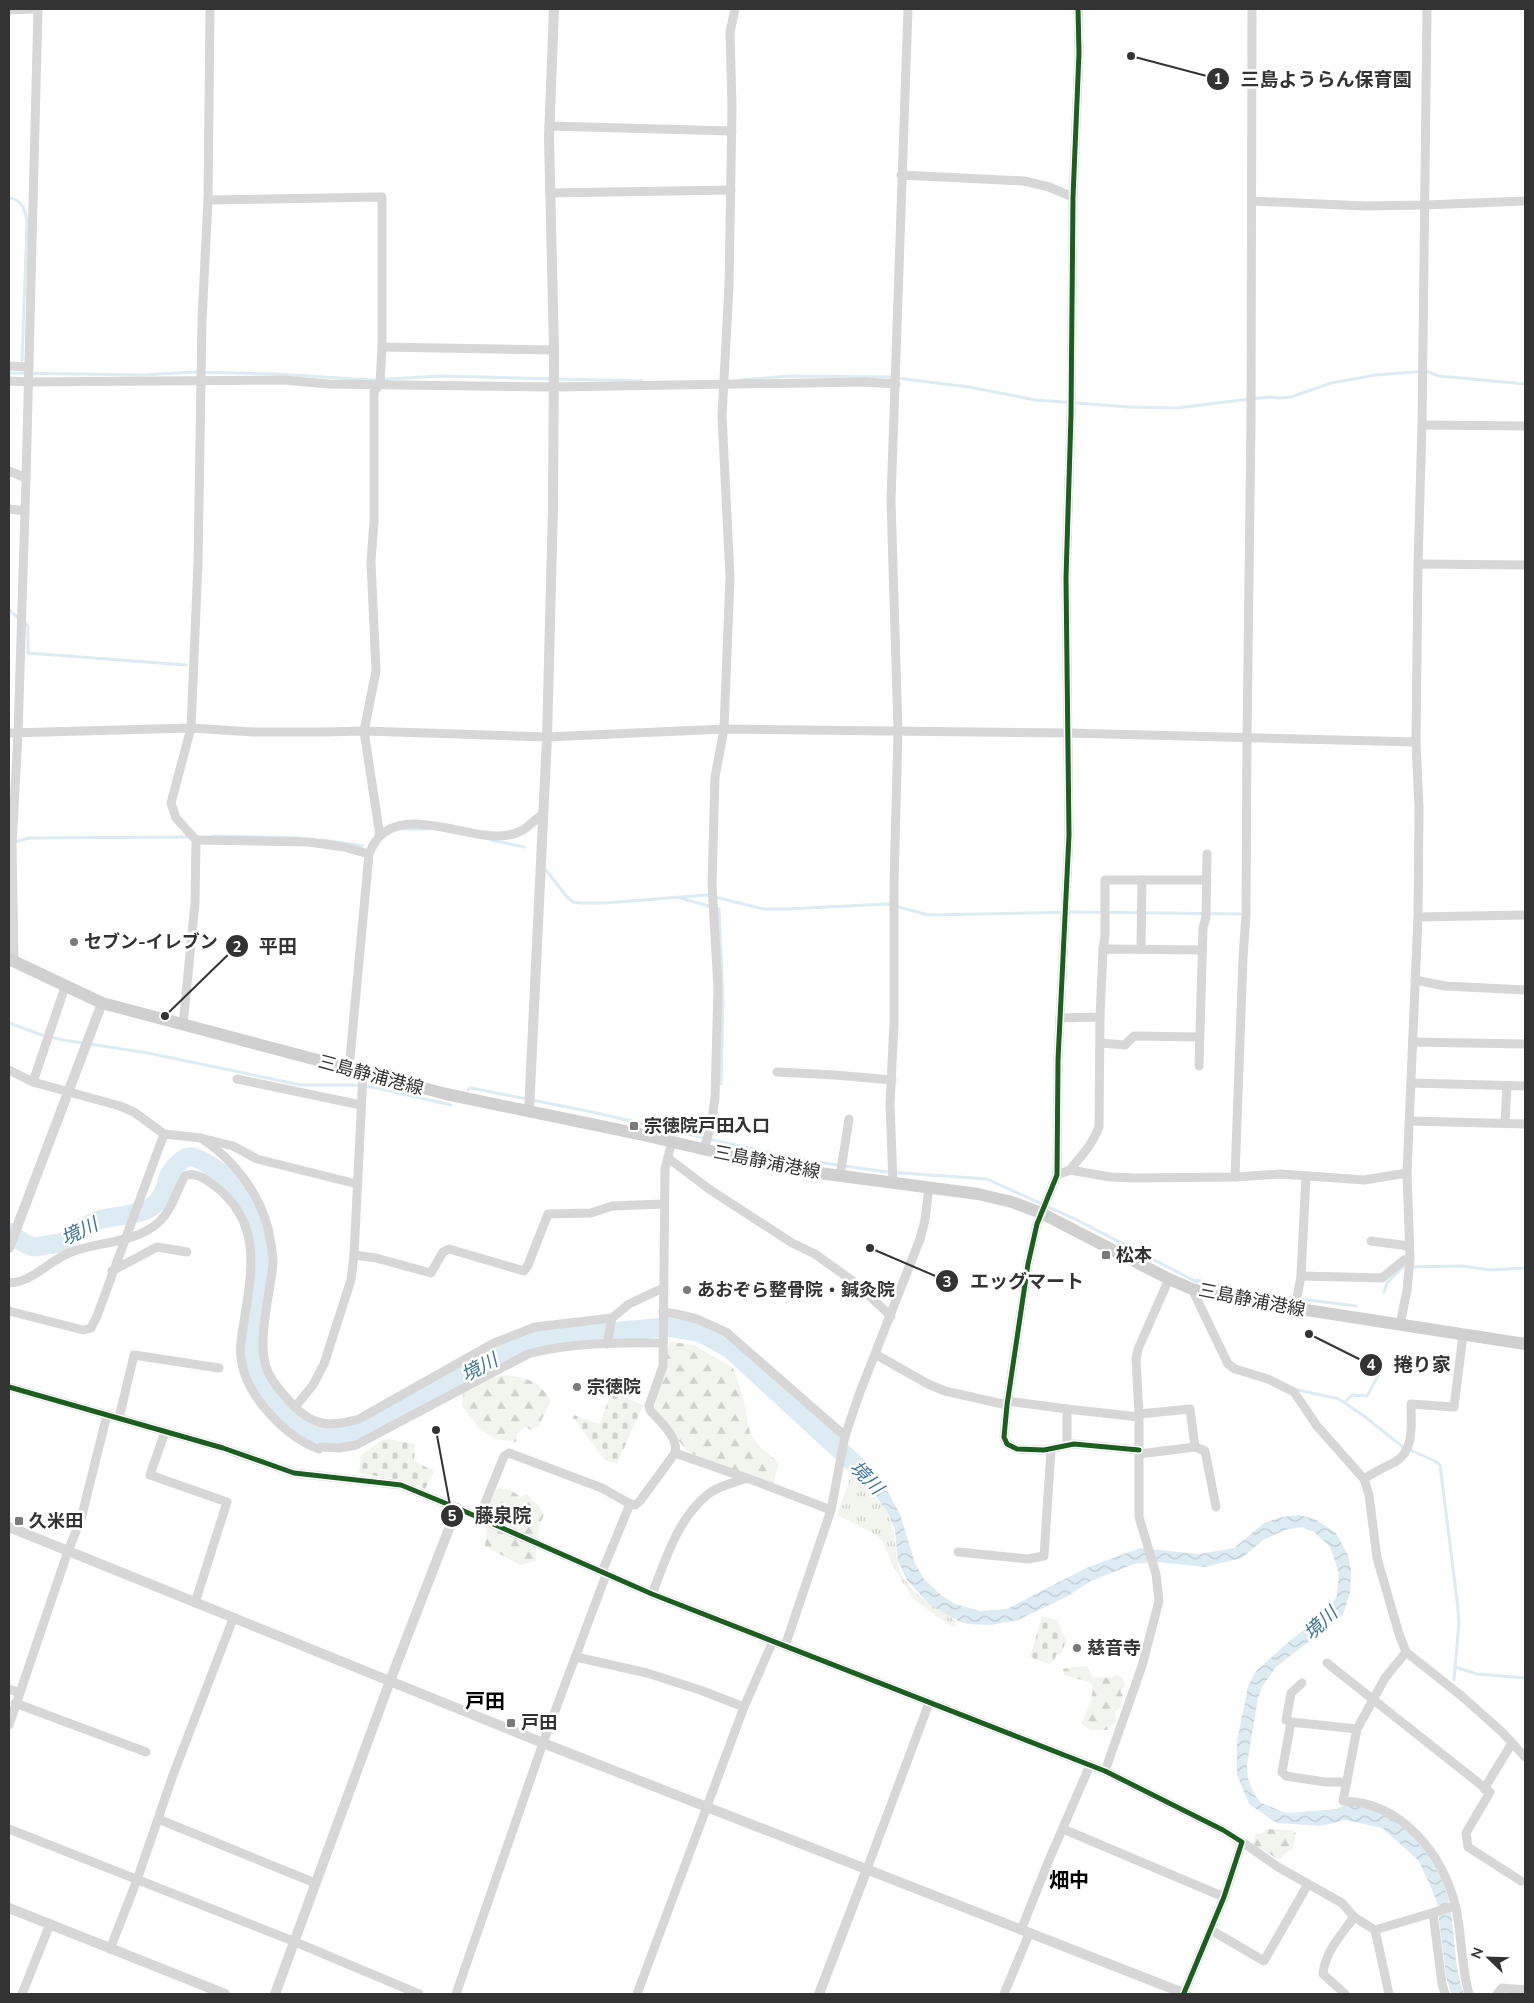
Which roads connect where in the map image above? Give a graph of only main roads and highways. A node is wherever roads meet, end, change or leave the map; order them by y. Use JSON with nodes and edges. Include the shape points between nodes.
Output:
{"nodes":[{"id":1,"x":11,"y":960,"type":"edge"},
{"id":2,"x":1525,"y":1344,"type":"edge"}],
"edges":[{"from":1,"to":2,"type":"main road","name":"三島静浦港線","via":[[102,1003],[363,1074],[446,1094],[530,1103],[762,1163],[978,1194],[1012,1202],[1041,1213],[1169,1279],[1216,1296]]}]}
